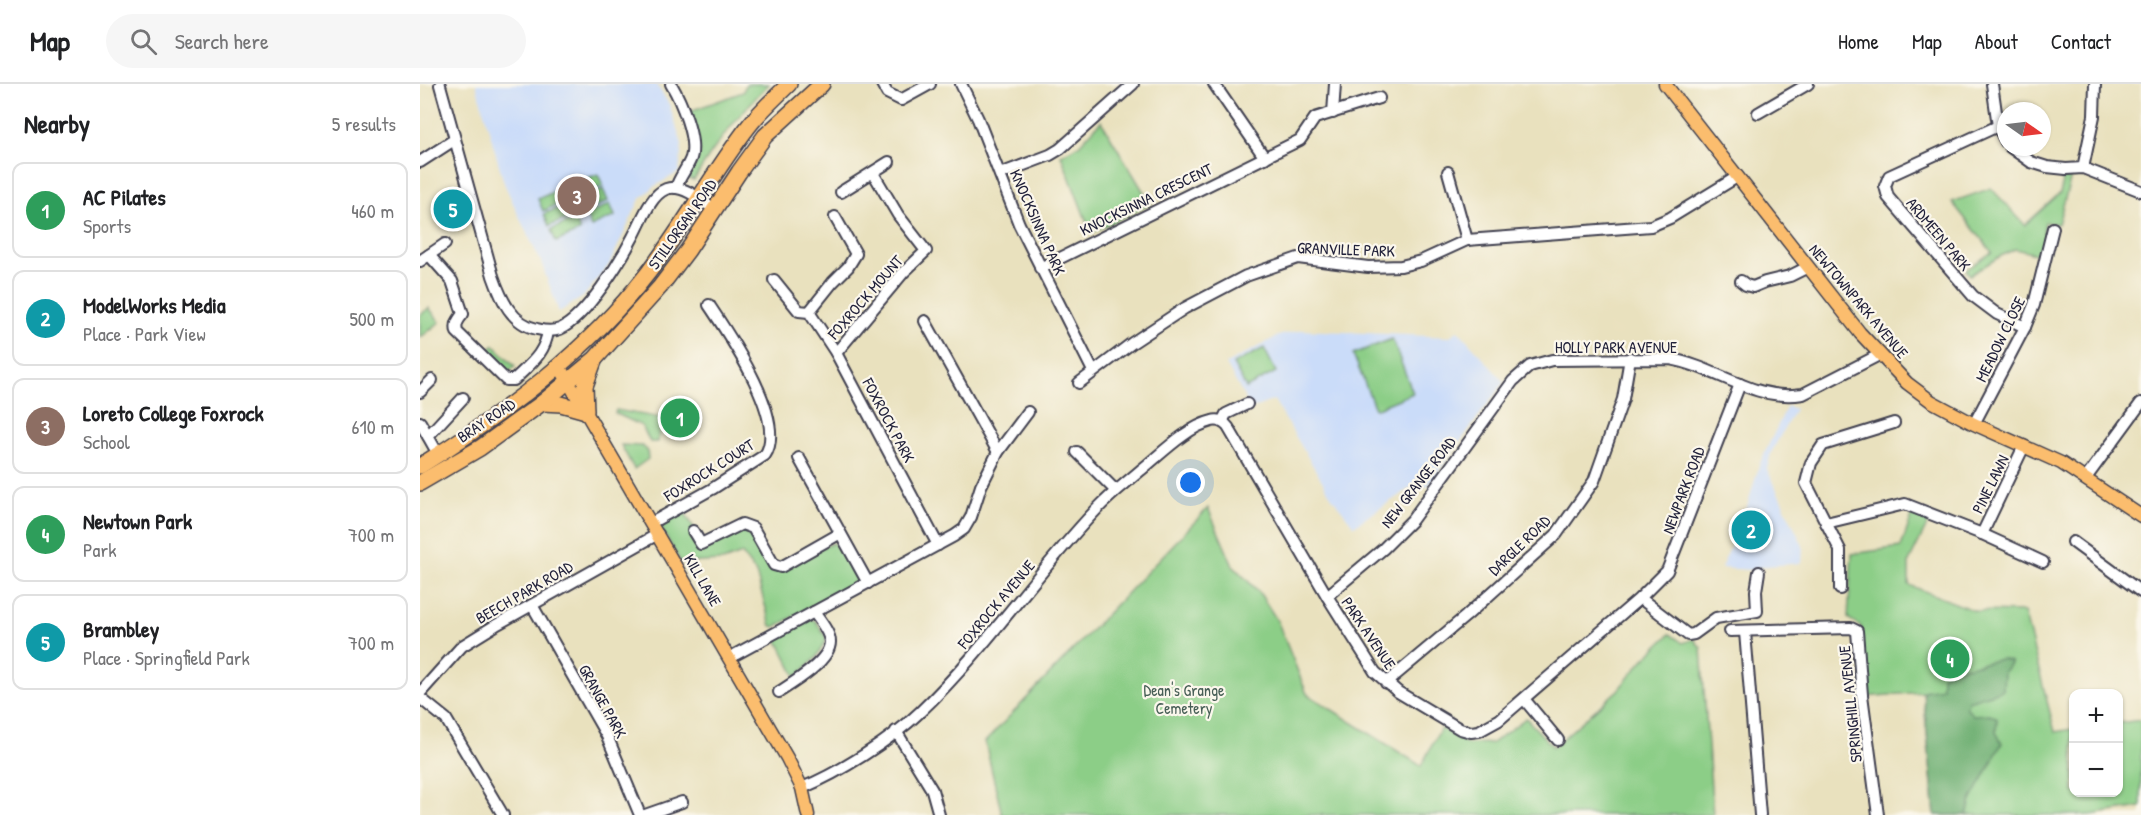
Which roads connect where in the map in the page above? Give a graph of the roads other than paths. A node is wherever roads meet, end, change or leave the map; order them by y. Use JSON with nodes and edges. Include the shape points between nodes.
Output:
{"nodes":[{"id":1,"x":671,"y":84,"type":"edge"},
{"id":2,"x":789,"y":84,"type":"edge"},
{"id":3,"x":822,"y":84,"type":"edge"},
{"id":4,"x":882,"y":84,"type":"edge"},
{"id":5,"x":930,"y":84,"type":"edge"},
{"id":6,"x":961,"y":84,"type":"edge"},
{"id":7,"x":1133,"y":84,"type":"edge"},
{"id":8,"x":1214,"y":84,"type":"edge"},
{"id":9,"x":1335,"y":84,"type":"edge"},
{"id":10,"x":1665,"y":84,"type":"edge"},
{"id":11,"x":1808,"y":84,"type":"edge"},
{"id":12,"x":1992,"y":84,"type":"edge"},
{"id":13,"x":2095,"y":84,"type":"edge"},
{"id":14,"x":440,"y":85,"type":"edge"},
{"id":15,"x":1379,"y":98,"type":"dead end"},
{"id":16,"x":1333,"y":112,"type":"junction"},
{"id":17,"x":1758,"y":113,"type":"dead end"},
{"id":18,"x":1997,"y":119,"type":"edge"},
{"id":19,"x":1997,"y":126,"type":"edge"},
{"id":20,"x":454,"y":140,"type":"junction"},
{"id":21,"x":2023,"y":156,"type":"edge"},
{"id":22,"x":1265,"y":158,"type":"junction"},
{"id":23,"x":420,"y":162,"type":"edge"},
{"id":24,"x":889,"y":162,"type":"dead end"},
{"id":25,"x":2083,"y":168,"type":"junction"},
{"id":26,"x":1448,"y":172,"type":"dead end"},
{"id":27,"x":873,"y":173,"type":"junction"},
{"id":28,"x":1000,"y":174,"type":"junction"},
{"id":29,"x":1737,"y":177,"type":"junction"},
{"id":30,"x":676,"y":188,"type":"junction"},
{"id":31,"x":2141,"y":191,"type":"edge"},
{"id":32,"x":841,"y":192,"type":"dead end"},
{"id":33,"x":700,"y":199,"type":"junction"},
{"id":34,"x":715,"y":210,"type":"junction"},
{"id":35,"x":835,"y":217,"type":"dead end"},
{"id":36,"x":2053,"y":228,"type":"dead end"},
{"id":37,"x":1467,"y":240,"type":"junction"},
{"id":38,"x":445,"y":244,"type":"dead end"},
{"id":39,"x":425,"y":258,"type":"edge"},
{"id":40,"x":1808,"y":267,"type":"junction"},
{"id":41,"x":1041,"y":268,"type":"junction"},
{"id":42,"x":774,"y":280,"type":"dead end"},
{"id":43,"x":1740,"y":281,"type":"dead end"},
{"id":44,"x":709,"y":304,"type":"dead end"},
{"id":45,"x":813,"y":308,"type":"junction"},
{"id":46,"x":925,"y":321,"type":"dead end"},
{"id":47,"x":2025,"y":327,"type":"junction"},
{"id":48,"x":548,"y":331,"type":"junction"},
{"id":49,"x":836,"y":353,"type":"junction"},
{"id":50,"x":1879,"y":355,"type":"junction"},
{"id":51,"x":1630,"y":358,"type":"junction"},
{"id":52,"x":595,"y":359,"type":"junction"},
{"id":53,"x":553,"y":370,"type":"junction"},
{"id":54,"x":1093,"y":371,"type":"junction"},
{"id":55,"x":432,"y":380,"type":"dead end"},
{"id":56,"x":569,"y":382,"type":"junction"},
{"id":57,"x":1079,"y":383,"type":"dead end"},
{"id":58,"x":1740,"y":384,"type":"junction"},
{"id":59,"x":420,"y":392,"type":"edge"},
{"id":60,"x":463,"y":398,"type":"dead end"},
{"id":61,"x":1498,"y":402,"type":"joint"},
{"id":62,"x":542,"y":403,"type":"junction"},
{"id":63,"x":2141,"y":403,"type":"edge"},
{"id":64,"x":1247,"y":404,"type":"dead end"},
{"id":65,"x":586,"y":411,"type":"junction"},
{"id":66,"x":1028,"y":412,"type":"dead end"},
{"id":67,"x":420,"y":422,"type":"edge"},
{"id":68,"x":1222,"y":422,"type":"junction"},
{"id":69,"x":1894,"y":423,"type":"dead end"},
{"id":70,"x":1974,"y":424,"type":"junction"},
{"id":71,"x":428,"y":436,"type":"junction"},
{"id":72,"x":2025,"y":446,"type":"junction"},
{"id":73,"x":998,"y":452,"type":"junction"},
{"id":74,"x":1077,"y":452,"type":"dead end"},
{"id":75,"x":438,"y":454,"type":"junction"},
{"id":76,"x":799,"y":458,"type":"dead end"},
{"id":77,"x":420,"y":466,"type":"edge"},
{"id":78,"x":2086,"y":478,"type":"junction"},
{"id":79,"x":420,"y":483,"type":"edge"},
{"id":80,"x":1115,"y":490,"type":"junction"},
{"id":81,"x":2141,"y":516,"type":"edge"},
{"id":82,"x":651,"y":523,"type":"junction"},
{"id":83,"x":1826,"y":523,"type":"junction"},
{"id":84,"x":693,"y":531,"type":"dead end"},
{"id":85,"x":658,"y":534,"type":"junction"},
{"id":86,"x":839,"y":534,"type":"junction"},
{"id":87,"x":1982,"y":534,"type":"junction"},
{"id":88,"x":2073,"y":542,"type":"dead end"},
{"id":89,"x":938,"y":545,"type":"junction"},
{"id":90,"x":2043,"y":562,"type":"dead end"},
{"id":91,"x":1759,"y":572,"type":"dead end"},
{"id":92,"x":868,"y":583,"type":"junction"},
{"id":93,"x":1840,"y":589,"type":"dead end"},
{"id":94,"x":2141,"y":592,"type":"edge"},
{"id":95,"x":1326,"y":596,"type":"junction"},
{"id":96,"x":1641,"y":598,"type":"junction"},
{"id":97,"x":532,"y":605,"type":"junction"},
{"id":98,"x":814,"y":612,"type":"junction"},
{"id":99,"x":1730,"y":632,"type":"dead end"},
{"id":100,"x":1745,"y":632,"type":"junction"},
{"id":101,"x":729,"y":658,"type":"junction"},
{"id":102,"x":1386,"y":683,"type":"junction"},
{"id":103,"x":779,"y":692,"type":"dead end"},
{"id":104,"x":420,"y":693,"type":"edge"},
{"id":105,"x":420,"y":698,"type":"edge"},
{"id":106,"x":1524,"y":699,"type":"junction"},
{"id":107,"x":896,"y":731,"type":"junction"},
{"id":108,"x":1479,"y":731,"type":"joint"},
{"id":109,"x":1558,"y":740,"type":"dead end"},
{"id":110,"x":802,"y":788,"type":"junction"},
{"id":111,"x":682,"y":802,"type":"dead end"},
{"id":112,"x":503,"y":815,"type":"edge"},
{"id":113,"x":642,"y":815,"type":"edge"},
{"id":114,"x":808,"y":815,"type":"edge"},
{"id":115,"x":939,"y":815,"type":"edge"},
{"id":116,"x":1760,"y":815,"type":"edge"},
{"id":117,"x":1878,"y":815,"type":"edge"}],
"edges":[{"from":1,"to":30,"type":"street","via":[[693,143]]},
{"from":2,"to":33,"type":"highway","name":"STILLORGAN ROAD","via":[[750,125]]},
{"from":3,"to":34,"type":"highway","name":"STILLORGAN ROAD","via":[[765,136]]},
{"from":4,"to":5,"type":"street","via":[[887,93],[901,100]]},
{"from":6,"to":28,"type":"street","name":"KNOCKSINNA PARK"},
{"from":7,"to":28,"type":"street","via":[[1060,149]]},
{"from":8,"to":22,"type":"street"},
{"from":9,"to":16,"type":"street"},
{"from":10,"to":29,"type":"main road","name":"NEWTOWNPARK AVENUE"},
{"from":11,"to":17,"type":"street"},
{"from":12,"to":18,"type":"street"},
{"from":13,"to":25,"type":"street","via":[[2094,116]]},
{"from":14,"to":20,"type":"street"},
{"from":15,"to":16,"type":"street"},
{"from":16,"to":22,"type":"street","name":"KNOCKSINNA CRESCENT","via":[[1316,118],[1300,140]]},
{"from":19,"to":47,"type":"street","name":"ARDMEEN PARK","via":[[1889,176],[1885,186],[1888,197],[1973,296],[1997,314]]},
{"from":20,"to":23,"type":"street"},
{"from":20,"to":48,"type":"street","via":[[499,293],[519,322]]},
{"from":21,"to":25,"type":"street","via":[[2047,167]]},
{"from":22,"to":41,"type":"street","name":"KNOCKSINNA CRESCENT"},
{"from":24,"to":27,"type":"street"},
{"from":25,"to":31,"type":"street"},
{"from":26,"to":37,"type":"street"},
{"from":27,"to":32,"type":"street"},
{"from":27,"to":49,"type":"street","name":"FOXROCK MOUNT","via":[[926,251]]},
{"from":28,"to":41,"type":"street","name":"KNOCKSINNA PARK"},
{"from":29,"to":37,"type":"street","name":"GRANVILLE PARK","via":[[1651,226]]},
{"from":29,"to":40,"type":"main road","name":"NEWTOWNPARK AVENUE"},
{"from":30,"to":33,"type":"street"},
{"from":30,"to":48,"type":"street","via":[[668,188],[656,198],[600,290],[566,325]]},
{"from":33,"to":34,"type":"street"},
{"from":33,"to":53,"type":"highway","name":"STILLORGAN ROAD","via":[[660,258],[610,319]]},
{"from":34,"to":52,"type":"highway","name":"STILLORGAN ROAD","via":[[651,299]]},
{"from":35,"to":45,"type":"street","via":[[856,254]]},
{"from":36,"to":47,"type":"street","name":"MEADOW CLOSE"},
{"from":37,"to":54,"type":"street","name":"GRANVILLE PARK","via":[[1401,266],[1368,267],[1298,258],[1246,276],[1185,308]]},
{"from":38,"to":39,"type":"street"},
{"from":39,"to":48,"type":"street","via":[[455,287],[463,314],[457,332],[506,380],[514,380],[542,354]]},
{"from":40,"to":43,"type":"street","via":[[1753,287]]},
{"from":40,"to":50,"type":"main road","name":"NEWTOWNPARK AVENUE"},
{"from":41,"to":54,"type":"street","name":"KNOCKSINNA PARK"},
{"from":42,"to":45,"type":"street","name":"FOXROCK PARK","via":[[799,311]]},
{"from":44,"to":82,"type":"street","name":"FOXROCK COURT","via":[[755,383],[767,414],[770,447],[765,455],[712,489]]},
{"from":45,"to":49,"type":"street","name":"FOXROCK PARK"},
{"from":46,"to":73,"type":"street"},
{"from":47,"to":70,"type":"street","name":"MEADOW CLOSE"},
{"from":49,"to":89,"type":"street","name":"FOXROCK PARK"},
{"from":50,"to":58,"type":"street","name":"HOLLY PARK AVENUE","via":[[1803,394],[1780,396]]},
{"from":50,"to":70,"type":"main road","name":"NEWTOWNPARK AVENUE","via":[[1931,401]]},
{"from":51,"to":58,"type":"street","name":"HOLLY PARK AVENUE","via":[[1688,362]]},
{"from":51,"to":61,"type":"street","name":"HOLLY PARK AVENUE","via":[[1552,360],[1530,366]]},
{"from":51,"to":102,"type":"street","name":"DARGLE ROAD","via":[[1623,399],[1594,481],[1556,535]]},
{"from":52,"to":56,"type":"highway","name":"STILLORGAN ROAD"},
{"from":52,"to":65,"type":"highway","via":[[585,386]]},
{"from":53,"to":56,"type":"main road","name":"KILL LANE"},
{"from":53,"to":75,"type":"highway","name":"BRAY ROAD","via":[[490,421]]},
{"from":54,"to":57,"type":"street","name":"GRANVILLE PARK"},
{"from":55,"to":59,"type":"street"},
{"from":56,"to":62,"type":"highway","name":"BRAY ROAD"},
{"from":56,"to":65,"type":"main road","name":"KILL LANE"},
{"from":58,"to":96,"type":"street","name":"NEWPARK ROAD","via":[[1667,571]]},
{"from":60,"to":71,"type":"street"},
{"from":61,"to":95,"type":"street","name":"NEW GRANGE ROAD","via":[[1412,520]]},
{"from":62,"to":65,"type":"highway"},
{"from":62,"to":79,"type":"highway","name":"BRAY ROAD","via":[[480,448]]},
{"from":63,"to":78,"type":"street"},
{"from":64,"to":68,"type":"street","name":"FOXROCK AVENUE","via":[[1226,414]]},
{"from":65,"to":82,"type":"main road","name":"KILL LANE"},
{"from":66,"to":73,"type":"street"},
{"from":67,"to":71,"type":"street"},
{"from":68,"to":80,"type":"street","name":"FOXROCK AVENUE","via":[[1212,421],[1191,432]]},
{"from":68,"to":95,"type":"street","name":"PARK AVENUE"},
{"from":69,"to":83,"type":"street","via":[[1823,445],[1811,463],[1806,483]]},
{"from":70,"to":72,"type":"main road","name":"NEWTOWNPARK AVENUE"},
{"from":71,"to":75,"type":"street"},
{"from":72,"to":78,"type":"main road","name":"NEWTOWNPARK AVENUE"},
{"from":72,"to":87,"type":"street","name":"PINE LAWN"},
{"from":73,"to":89,"type":"street","via":[[964,529]]},
{"from":74,"to":80,"type":"street"},
{"from":75,"to":77,"type":"highway","name":"BRAY ROAD"},
{"from":76,"to":86,"type":"street"},
{"from":78,"to":81,"type":"main road","name":"NEWTOWNPARK AVENUE"},
{"from":80,"to":107,"type":"street","name":"FOXROCK AVENUE","via":[[948,685]]},
{"from":82,"to":85,"type":"main road","name":"KILL LANE"},
{"from":83,"to":87,"type":"street","name":"PINE LAWN","via":[[1905,504]]},
{"from":83,"to":93,"type":"street","via":[[1840,550]]},
{"from":84,"to":86,"type":"street","via":[[701,544],[742,524],[753,528],[774,565],[782,567]]},
{"from":85,"to":97,"type":"street","name":"BEECH PARK ROAD"},
{"from":85,"to":101,"type":"main road","name":"KILL LANE"},
{"from":86,"to":92,"type":"street"},
{"from":87,"to":90,"type":"street","name":"PINE LAWN"},
{"from":88,"to":94,"type":"street"},
{"from":89,"to":92,"type":"street"},
{"from":91,"to":96,"type":"street","via":[[1757,611],[1716,618],[1694,634],[1688,635]]},
{"from":92,"to":98,"type":"street"},
{"from":95,"to":102,"type":"street","name":"PARK AVENUE","via":[[1358,648]]},
{"from":96,"to":106,"type":"street","name":"NEWPARK ROAD"},
{"from":97,"to":104,"type":"street","name":"BEECH PARK ROAD","via":[[462,646]]},
{"from":97,"to":113,"type":"street","name":"GRANGE PARK","via":[[607,736]]},
{"from":98,"to":101,"type":"street"},
{"from":98,"to":103,"type":"street","via":[[830,643],[806,675]]},
{"from":99,"to":100,"type":"street","name":"SPRINGHILL AVENUE"},
{"from":100,"to":116,"type":"street"},
{"from":100,"to":117,"type":"street","name":"SPRINGHILL AVENUE","via":[[1851,628],[1857,631]]},
{"from":101,"to":110,"type":"main road","name":"KILL LANE"},
{"from":102,"to":108,"type":"street","name":"PARK AVENUE","via":[[1460,729]]},
{"from":105,"to":112,"type":"street","via":[[446,719]]},
{"from":106,"to":108,"type":"street","name":"NEWPARK ROAD"},
{"from":106,"to":109,"type":"street"},
{"from":107,"to":110,"type":"street","name":"FOXROCK AVENUE","via":[[858,759]]},
{"from":107,"to":115,"type":"street","via":[[932,790]]},
{"from":110,"to":114,"type":"main road","name":"KILL LANE"},
{"from":111,"to":113,"type":"street","name":"GRANGE PARK"}]}
